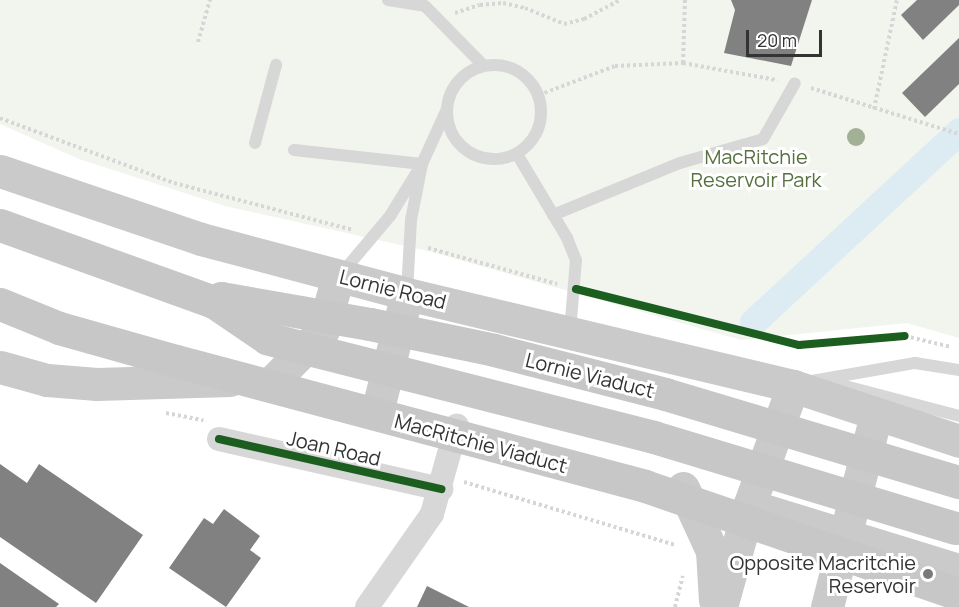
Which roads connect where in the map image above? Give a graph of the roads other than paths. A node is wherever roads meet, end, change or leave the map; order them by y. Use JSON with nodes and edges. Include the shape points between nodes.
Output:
{"nodes":[{"id":1,"x":388,"y":0,"type":"edge"},
{"id":2,"x":276,"y":65,"type":"dead end"},
{"id":3,"x":483,"y":65,"type":"junction"},
{"id":4,"x":795,"y":83,"type":"road end"},
{"id":5,"x":446,"y":111,"type":"junction"},
{"id":6,"x":255,"y":143,"type":"dead end"},
{"id":7,"x":294,"y":150,"type":"dead end"},
{"id":8,"x":517,"y":154,"type":"junction"},
{"id":9,"x":422,"y":164,"type":"junction"},
{"id":10,"x":0,"y":171,"type":"edge"},
{"id":11,"x":553,"y":215,"type":"junction"},
{"id":12,"x":0,"y":225,"type":"edge"},
{"id":13,"x":338,"y":276,"type":"junction"},
{"id":14,"x":407,"y":294,"type":"junction"},
{"id":15,"x":214,"y":302,"type":"junction"},
{"id":16,"x":0,"y":304,"type":"edge"},
{"id":17,"x":570,"y":332,"type":"junction"},
{"id":18,"x":0,"y":367,"type":"edge"},
{"id":19,"x":959,"y":370,"type":"edge"},
{"id":20,"x":275,"y":379,"type":"junction"},
{"id":21,"x":806,"y":382,"type":"junction"},
{"id":22,"x":379,"y":404,"type":"junction"},
{"id":23,"x":876,"y":416,"type":"junction"},
{"id":24,"x":959,"y":416,"type":"edge"},
{"id":25,"x":457,"y":425,"type":"junction"},
{"id":26,"x":219,"y":439,"type":"dead end"},
{"id":27,"x":959,"y":441,"type":"edge"},
{"id":28,"x":959,"y":482,"type":"edge"},
{"id":29,"x":683,"y":488,"type":"junction"},
{"id":30,"x":441,"y":489,"type":"junction"},
{"id":31,"x":749,"y":506,"type":"junction"},
{"id":32,"x":959,"y":530,"type":"edge"},
{"id":33,"x":844,"y":536,"type":"junction"},
{"id":34,"x":959,"y":570,"type":"edge"},
{"id":35,"x":959,"y":594,"type":"edge"},
{"id":36,"x":367,"y":607,"type":"edge"},
{"id":37,"x":716,"y":607,"type":"edge"},
{"id":38,"x":721,"y":607,"type":"edge"},
{"id":39,"x":827,"y":607,"type":"edge"}],
"edges":[{"from":1,"to":3,"type":"lane","via":[[425,6]]},
{"from":2,"to":6,"type":"lane"},
{"from":3,"to":5,"type":"lane","via":[[456,83]]},
{"from":3,"to":8,"type":"lane","via":[[517,70],[539,95],[539,128]]},
{"from":4,"to":11,"type":"lane","via":[[763,139],[680,162]]},
{"from":5,"to":8,"type":"lane","via":[[449,127],[470,153],[502,159]]},
{"from":5,"to":9,"type":"lane"},
{"from":7,"to":9,"type":"lane"},
{"from":8,"to":11,"type":"lane"},
{"from":9,"to":13,"type":"lane","via":[[375,235]]},
{"from":9,"to":14,"type":"lane"},
{"from":10,"to":13,"type":"main road","name":"Lornie Road","via":[[117,213]]},
{"from":11,"to":17,"type":"lane","via":[[576,260]]},
{"from":12,"to":15,"type":"highway"},
{"from":13,"to":14,"type":"main road","name":"Lornie Road"},
{"from":13,"to":20,"type":"main road","via":[[323,330]]},
{"from":14,"to":17,"type":"main road","name":"Lornie Road"},
{"from":14,"to":22,"type":"main road"},
{"from":15,"to":28,"type":"highway","name":"Lornie Viaduct","bridge":true,"via":[[222,298],[494,350],[665,394]]},
{"from":15,"to":32,"type":"highway","bridge":true,"via":[[267,338],[654,437]]},
{"from":16,"to":35,"type":"highway","name":"MacRitchie Viaduct","bridge":true,"via":[[59,328],[645,486]]},
{"from":17,"to":21,"type":"main road","name":"Lornie Road"},
{"from":18,"to":20,"type":"main road","via":[[47,380],[97,384]]},
{"from":19,"to":21,"type":"lane","via":[[915,363]]},
{"from":20,"to":22,"type":"main road"},
{"from":21,"to":23,"type":"main road","name":"Lornie Road"},
{"from":21,"to":24,"type":"lane"},
{"from":21,"to":31,"type":"main road"},
{"from":22,"to":25,"type":"main road"},
{"from":23,"to":27,"type":"main road","name":"Lornie Road"},
{"from":23,"to":33,"type":"main road"},
{"from":25,"to":29,"type":"main road"},
{"from":25,"to":30,"type":"street"},
{"from":26,"to":30,"type":"street","name":"Joan Road"},
{"from":29,"to":31,"type":"main road"},
{"from":29,"to":37,"type":"main road","via":[[712,551]]},
{"from":30,"to":36,"type":"street","via":[[418,539]]},
{"from":31,"to":33,"type":"main road"},
{"from":31,"to":38,"type":"main road"},
{"from":33,"to":34,"type":"main road"},
{"from":33,"to":39,"type":"main road"}]}
